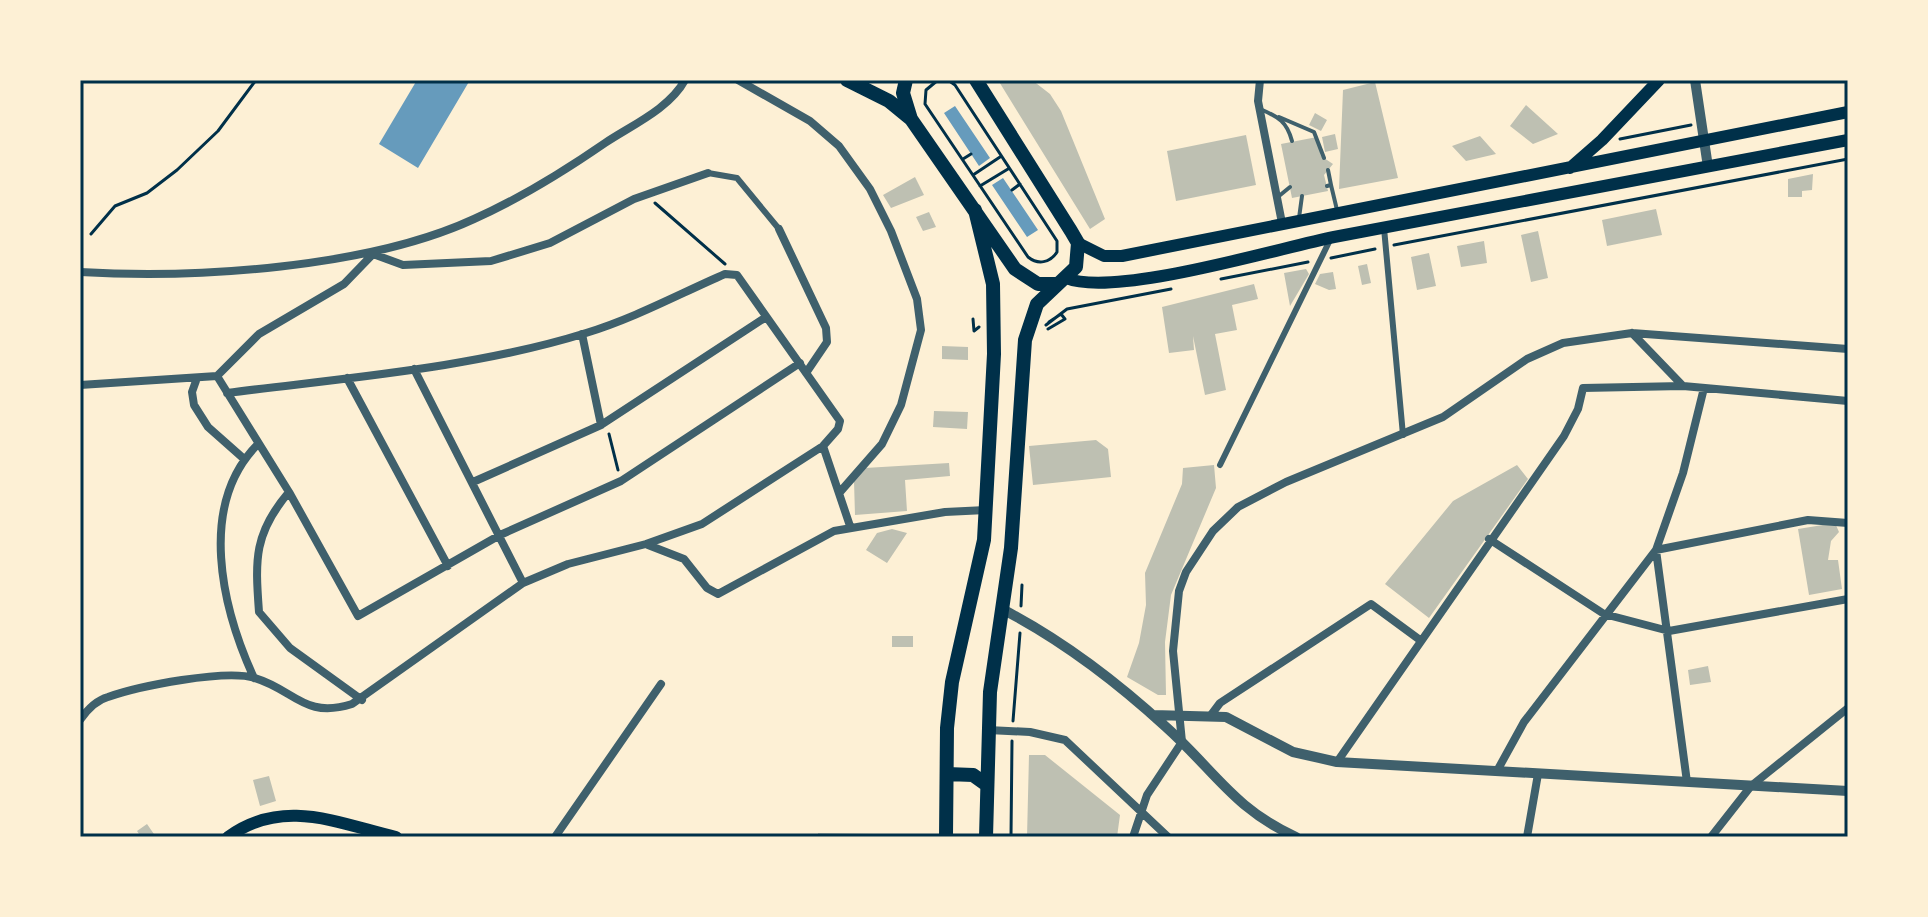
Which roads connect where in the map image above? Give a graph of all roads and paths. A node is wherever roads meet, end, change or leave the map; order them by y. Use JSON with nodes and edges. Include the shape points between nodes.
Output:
{"nodes":[{"id":1,"x":256,"y":80,"type":"edge"},
{"id":2,"x":685,"y":80,"type":"edge"},
{"id":3,"x":738,"y":80,"type":"edge"},
{"id":4,"x":847,"y":80,"type":"edge"},
{"id":5,"x":906,"y":80,"type":"edge"},
{"id":6,"x":938,"y":80,"type":"edge"},
{"id":7,"x":948,"y":80,"type":"edge"},
{"id":8,"x":976,"y":80,"type":"edge"},
{"id":9,"x":1260,"y":80,"type":"edge"},
{"id":10,"x":1659,"y":80,"type":"edge"},
{"id":11,"x":1695,"y":80,"type":"edge"},
{"id":12,"x":1260,"y":109,"type":"junction"},
{"id":13,"x":1848,"y":112,"type":"edge"},
{"id":14,"x":1279,"y":117,"type":"junction"},
{"id":15,"x":911,"y":119,"type":"junction"},
{"id":16,"x":1694,"y":125,"type":"dead end"},
{"id":17,"x":1626,"y":128,"type":"dead end"},
{"id":18,"x":1848,"y":140,"type":"edge"},
{"id":19,"x":1292,"y":141,"type":"dead end"},
{"id":20,"x":1704,"y":141,"type":"junction"},
{"id":21,"x":971,"y":154,"type":"dead end"},
{"id":22,"x":1001,"y":156,"type":"junction"},
{"id":23,"x":1324,"y":158,"type":"dead end"},
{"id":24,"x":963,"y":159,"type":"junction"},
{"id":25,"x":1848,"y":159,"type":"edge"},
{"id":26,"x":1708,"y":167,"type":"junction"},
{"id":27,"x":1009,"y":168,"type":"junction"},
{"id":28,"x":1569,"y":168,"type":"junction"},
{"id":29,"x":1328,"y":170,"type":"dead end"},
{"id":30,"x":708,"y":173,"type":"joint"},
{"id":31,"x":973,"y":175,"type":"junction"},
{"id":32,"x":1020,"y":184,"type":"junction"},
{"id":33,"x":980,"y":186,"type":"junction"},
{"id":34,"x":1290,"y":187,"type":"dead end"},
{"id":35,"x":1012,"y":190,"type":"dead end"},
{"id":36,"x":647,"y":194,"type":"junction"},
{"id":37,"x":1302,"y":196,"type":"dead end"},
{"id":38,"x":1277,"y":197,"type":"junction"},
{"id":39,"x":975,"y":210,"type":"junction"},
{"id":40,"x":1337,"y":212,"type":"junction"},
{"id":41,"x":1298,"y":220,"type":"junction"},
{"id":42,"x":1282,"y":223,"type":"junction"},
{"id":43,"x":1384,"y":228,"type":"junction"},
{"id":44,"x":779,"y":229,"type":"joint"},
{"id":45,"x":91,"y":234,"type":"dead end"},
{"id":46,"x":1331,"y":238,"type":"junction"},
{"id":47,"x":1078,"y":243,"type":"junction"},
{"id":48,"x":1388,"y":246,"type":"junction"},
{"id":49,"x":373,"y":254,"type":"junction"},
{"id":50,"x":1320,"y":260,"type":"junction"},
{"id":51,"x":80,"y":272,"type":"edge"},
{"id":52,"x":737,"y":275,"type":"junction"},
{"id":53,"x":1216,"y":280,"type":"dead end"},
{"id":54,"x":1062,"y":281,"type":"junction"},
{"id":55,"x":1174,"y":289,"type":"dead end"},
{"id":56,"x":766,"y":317,"type":"junction"},
{"id":57,"x":973,"y":319,"type":"dead end"},
{"id":58,"x":980,"y":319,"type":"dead end"},
{"id":59,"x":1049,"y":323,"type":"dead end"},
{"id":60,"x":1048,"y":329,"type":"dead end"},
{"id":61,"x":1041,"y":333,"type":"dead end"},
{"id":62,"x":1632,"y":333,"type":"junction"},
{"id":63,"x":582,"y":334,"type":"junction"},
{"id":64,"x":1848,"y":349,"type":"edge"},
{"id":65,"x":800,"y":363,"type":"junction"},
{"id":66,"x":414,"y":369,"type":"junction"},
{"id":67,"x":806,"y":373,"type":"junction"},
{"id":68,"x":217,"y":376,"type":"junction"},
{"id":69,"x":197,"y":378,"type":"junction"},
{"id":70,"x":347,"y":378,"type":"junction"},
{"id":71,"x":80,"y":385,"type":"edge"},
{"id":72,"x":1683,"y":386,"type":"junction"},
{"id":73,"x":1704,"y":388,"type":"junction"},
{"id":74,"x":227,"y":393,"type":"junction"},
{"id":75,"x":1848,"y":401,"type":"edge"},
{"id":76,"x":604,"y":424,"type":"junction"},
{"id":77,"x":1403,"y":436,"type":"junction"},
{"id":78,"x":258,"y":444,"type":"junction"},
{"id":79,"x":823,"y":446,"type":"junction"},
{"id":80,"x":243,"y":458,"type":"junction"},
{"id":81,"x":1220,"y":465,"type":"dead end"},
{"id":82,"x":621,"y":481,"type":"junction"},
{"id":83,"x":473,"y":482,"type":"junction"},
{"id":84,"x":289,"y":492,"type":"junction"},
{"id":85,"x":840,"y":492,"type":"junction"},
{"id":86,"x":986,"y":510,"type":"junction"},
{"id":87,"x":1848,"y":523,"type":"edge"},
{"id":88,"x":850,"y":526,"type":"junction"},
{"id":89,"x":500,"y":535,"type":"junction"},
{"id":90,"x":1489,"y":539,"type":"junction"},
{"id":91,"x":646,"y":544,"type":"junction"},
{"id":92,"x":1656,"y":550,"type":"junction"},
{"id":93,"x":448,"y":566,"type":"junction"},
{"id":94,"x":523,"y":583,"type":"junction"},
{"id":95,"x":1022,"y":583,"type":"dead end"},
{"id":96,"x":1848,"y":599,"type":"edge"},
{"id":97,"x":1002,"y":609,"type":"junction"},
{"id":98,"x":1604,"y":614,"type":"junction"},
{"id":99,"x":1021,"y":619,"type":"junction"},
{"id":100,"x":1669,"y":631,"type":"junction"},
{"id":101,"x":1420,"y":640,"type":"junction"},
{"id":102,"x":254,"y":678,"type":"junction"},
{"id":103,"x":661,"y":684,"type":"dead end"},
{"id":104,"x":362,"y":700,"type":"junction"},
{"id":105,"x":1848,"y":708,"type":"edge"},
{"id":106,"x":1179,"y":714,"type":"junction"},
{"id":107,"x":1153,"y":715,"type":"junction"},
{"id":108,"x":1211,"y":715,"type":"junction"},
{"id":109,"x":80,"y":720,"type":"edge"},
{"id":110,"x":988,"y":730,"type":"junction"},
{"id":111,"x":1012,"y":731,"type":"junction"},
{"id":112,"x":1182,"y":742,"type":"junction"},
{"id":113,"x":1337,"y":762,"type":"junction"},
{"id":114,"x":1497,"y":771,"type":"junction"},
{"id":115,"x":947,"y":774,"type":"junction"},
{"id":116,"x":1538,"y":774,"type":"junction"},
{"id":117,"x":1687,"y":782,"type":"junction"},
{"id":118,"x":987,"y":785,"type":"junction"},
{"id":119,"x":1751,"y":786,"type":"junction"},
{"id":120,"x":1848,"y":791,"type":"edge"},
{"id":121,"x":1140,"y":809,"type":"junction"},
{"id":122,"x":228,"y":837,"type":"edge"},
{"id":123,"x":396,"y":837,"type":"edge"},
{"id":124,"x":555,"y":837,"type":"edge"},
{"id":125,"x":946,"y":837,"type":"edge"},
{"id":126,"x":986,"y":837,"type":"edge"},
{"id":127,"x":1011,"y":837,"type":"edge"},
{"id":128,"x":1133,"y":837,"type":"edge"},
{"id":129,"x":1168,"y":837,"type":"edge"},
{"id":130,"x":1296,"y":837,"type":"edge"},
{"id":131,"x":1527,"y":837,"type":"edge"},
{"id":132,"x":1711,"y":837,"type":"edge"}],
"edges":[{"from":1,"to":45,"type":"path","via":[[218,131],[177,170],[147,193],[115,206]]},
{"from":2,"to":49,"type":"street","via":[[669,101],[548,182],[472,220]]},
{"from":3,"to":85,"type":"street","via":[[810,121],[839,146],[870,189],[917,299],[921,330],[901,405],[882,444]]},
{"from":4,"to":15,"type":"main road"},
{"from":5,"to":15,"type":"main road","via":[[903,93]]},
{"from":6,"to":24,"type":"path","via":[[926,90],[925,104]]},
{"from":7,"to":22,"type":"path"},
{"from":8,"to":47,"type":"main road"},
{"from":9,"to":12,"type":"street"},
{"from":10,"to":28,"type":"main road"},
{"from":11,"to":20,"type":"street"},
{"from":12,"to":14,"type":"lane"},
{"from":12,"to":38,"type":"street"},
{"from":13,"to":20,"type":"main road"},
{"from":14,"to":19,"type":"lane"},
{"from":14,"to":23,"type":"lane","via":[[1314,132]]},
{"from":15,"to":39,"type":"main road"},
{"from":16,"to":17,"type":"path","via":[[1616,140]]},
{"from":18,"to":26,"type":"main road"},
{"from":20,"to":26,"type":"street"},
{"from":20,"to":28,"type":"main road"},
{"from":21,"to":24,"type":"path"},
{"from":22,"to":27,"type":"path"},
{"from":22,"to":31,"type":"path"},
{"from":24,"to":31,"type":"path"},
{"from":25,"to":48,"type":"path"},
{"from":26,"to":43,"type":"main road"},
{"from":27,"to":32,"type":"path"},
{"from":27,"to":33,"type":"path"},
{"from":28,"to":40,"type":"main road"},
{"from":29,"to":40,"type":"lane"},
{"from":30,"to":36,"type":"street"},
{"from":30,"to":44,"type":"street","via":[[737,178]]},
{"from":31,"to":33,"type":"path"},
{"from":32,"to":33,"type":"path","via":[[1058,244],[1055,256],[1045,262],[1028,257]]},
{"from":32,"to":35,"type":"path"},
{"from":34,"to":38,"type":"lane"},
{"from":36,"to":49,"type":"street","via":[[550,243],[491,261],[403,265]]},
{"from":36,"to":52,"type":"path"},
{"from":37,"to":41,"type":"lane"},
{"from":38,"to":42,"type":"street"},
{"from":39,"to":54,"type":"main road","via":[[1026,279],[1038,284]]},
{"from":39,"to":86,"type":"main road","via":[[994,307]]},
{"from":40,"to":41,"type":"main road"},
{"from":41,"to":42,"type":"main road"},
{"from":42,"to":47,"type":"main road","via":[[1122,256],[1104,256]]},
{"from":43,"to":46,"type":"main road"},
{"from":43,"to":48,"type":"street"},
{"from":44,"to":67,"type":"street","via":[[826,328],[827,342]]},
{"from":46,"to":50,"type":"street"},
{"from":46,"to":54,"type":"main road","via":[[1128,282]]},
{"from":47,"to":54,"type":"main road","via":[[1076,267]]},
{"from":48,"to":50,"type":"path"},
{"from":48,"to":77,"type":"street"},
{"from":49,"to":51,"type":"street","via":[[254,267]]},
{"from":49,"to":68,"type":"street","via":[[344,284],[259,334]]},
{"from":50,"to":53,"type":"path"},
{"from":50,"to":81,"type":"street"},
{"from":52,"to":56,"type":"street"},
{"from":52,"to":63,"type":"street","via":[[725,274],[640,315]]},
{"from":54,"to":97,"type":"main road","via":[[1037,304],[1025,340]]},
{"from":55,"to":61,"type":"path","via":[[1058,312]]},
{"from":56,"to":65,"type":"street"},
{"from":56,"to":76,"type":"street"},
{"from":57,"to":58,"type":"path","via":[[976,331]]},
{"from":59,"to":60,"type":"path","via":[[1061,314],[1065,319]]},
{"from":62,"to":64,"type":"street"},
{"from":62,"to":72,"type":"street"},
{"from":62,"to":77,"type":"street","via":[[1546,349],[1443,417]]},
{"from":63,"to":66,"type":"street"},
{"from":63,"to":76,"type":"street"},
{"from":65,"to":67,"type":"street"},
{"from":65,"to":82,"type":"street"},
{"from":66,"to":70,"type":"street"},
{"from":66,"to":83,"type":"street"},
{"from":67,"to":79,"type":"street","via":[[840,421]]},
{"from":68,"to":69,"type":"street"},
{"from":68,"to":74,"type":"street"},
{"from":69,"to":71,"type":"street"},
{"from":69,"to":80,"type":"street","via":[[192,392],[201,418]]},
{"from":70,"to":74,"type":"street"},
{"from":70,"to":93,"type":"street"},
{"from":72,"to":73,"type":"street"},
{"from":72,"to":90,"type":"street","via":[[1583,388],[1572,424]]},
{"from":73,"to":75,"type":"street"},
{"from":73,"to":92,"type":"street","via":[[1683,473]]},
{"from":74,"to":78,"type":"street"},
{"from":76,"to":82,"type":"path"},
{"from":76,"to":83,"type":"street"},
{"from":77,"to":106,"type":"street","via":[[1286,482],[1238,507],[1213,531],[1179,591],[1173,651]]},
{"from":78,"to":80,"type":"street"},
{"from":78,"to":84,"type":"street"},
{"from":79,"to":85,"type":"street"},
{"from":79,"to":91,"type":"street","via":[[702,524]]},
{"from":80,"to":102,"type":"street","via":[[227,496],[221,536],[228,613]]},
{"from":82,"to":89,"type":"street"},
{"from":83,"to":89,"type":"street"},
{"from":84,"to":93,"type":"street","via":[[358,616]]},
{"from":84,"to":104,"type":"street","via":[[260,533],[259,612],[290,648]]},
{"from":85,"to":88,"type":"street"},
{"from":86,"to":88,"type":"street"},
{"from":86,"to":115,"type":"main road","via":[[979,568],[952,682]]},
{"from":87,"to":92,"type":"street","via":[[1808,520]]},
{"from":88,"to":91,"type":"street","via":[[718,594],[684,559]]},
{"from":89,"to":93,"type":"street"},
{"from":89,"to":94,"type":"street"},
{"from":90,"to":98,"type":"street"},
{"from":90,"to":101,"type":"street"},
{"from":91,"to":94,"type":"street","via":[[568,564]]},
{"from":92,"to":98,"type":"street"},
{"from":92,"to":100,"type":"street"},
{"from":94,"to":104,"type":"street"},
{"from":95,"to":99,"type":"path"},
{"from":96,"to":100,"type":"street"},
{"from":97,"to":99,"type":"street"},
{"from":97,"to":110,"type":"main road"},
{"from":98,"to":100,"type":"street"},
{"from":98,"to":114,"type":"street","via":[[1524,722]]},
{"from":99,"to":107,"type":"street"},
{"from":99,"to":111,"type":"path"},
{"from":100,"to":117,"type":"street"},
{"from":101,"to":108,"type":"street","via":[[1371,604],[1220,703]]},
{"from":101,"to":113,"type":"street"},
{"from":102,"to":104,"type":"street","via":[[299,703],[326,710]]},
{"from":102,"to":109,"type":"street","via":[[214,677],[106,697]]},
{"from":103,"to":124,"type":"street"},
{"from":105,"to":119,"type":"street"},
{"from":106,"to":107,"type":"street"},
{"from":106,"to":108,"type":"street"},
{"from":106,"to":112,"type":"street"},
{"from":107,"to":112,"type":"street"},
{"from":108,"to":113,"type":"street","via":[[1239,722],[1293,752]]},
{"from":110,"to":111,"type":"street"},
{"from":110,"to":118,"type":"main road"},
{"from":111,"to":121,"type":"street","via":[[1065,740]]},
{"from":111,"to":127,"type":"path"},
{"from":112,"to":121,"type":"street"},
{"from":112,"to":130,"type":"street","via":[[1236,801]]},
{"from":113,"to":114,"type":"street"},
{"from":114,"to":116,"type":"street"},
{"from":115,"to":118,"type":"main road","via":[[973,775]]},
{"from":115,"to":125,"type":"main road"},
{"from":116,"to":117,"type":"street"},
{"from":116,"to":131,"type":"street"},
{"from":117,"to":119,"type":"street"},
{"from":118,"to":126,"type":"main road"},
{"from":119,"to":120,"type":"street"},
{"from":119,"to":132,"type":"street"},
{"from":121,"to":128,"type":"street"},
{"from":121,"to":129,"type":"street"},
{"from":122,"to":123,"type":"main road","via":[[266,817],[296,813]]}]}
